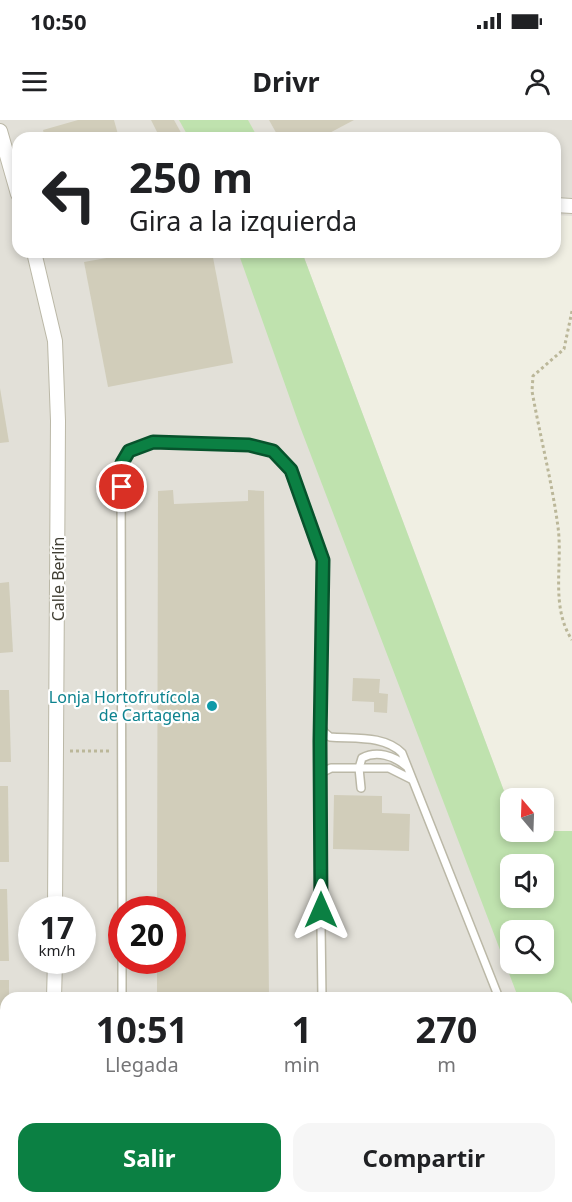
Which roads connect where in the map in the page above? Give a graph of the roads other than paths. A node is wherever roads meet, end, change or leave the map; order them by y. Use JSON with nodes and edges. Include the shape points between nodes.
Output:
{"nodes":[{"id":1,"x":0,"y":131,"type":"edge"},
{"id":2,"x":12,"y":173,"type":"edge"},
{"id":3,"x":35,"y":258,"type":"edge"},
{"id":4,"x":320,"y":723,"type":"junction"},
{"id":5,"x":407,"y":766,"type":"junction"},
{"id":6,"x":359,"y":768,"type":"junction"},
{"id":7,"x":319,"y":778,"type":"junction"},
{"id":8,"x":411,"y":778,"type":"junction"},
{"id":9,"x":361,"y":788,"type":"dead end"},
{"id":10,"x":55,"y":896,"type":"edge"},
{"id":11,"x":122,"y":896,"type":"edge"},
{"id":12,"x":55,"y":974,"type":"edge"},
{"id":13,"x":122,"y":974,"type":"edge"},
{"id":14,"x":54,"y":992,"type":"edge"},
{"id":15,"x":122,"y":992,"type":"edge"},
{"id":16,"x":322,"y":992,"type":"edge"},
{"id":17,"x":497,"y":992,"type":"edge"}],
"edges":[{"from":1,"to":2,"type":"street"},
{"from":3,"to":10,"type":"street","name":"Calle Berlín","via":[[55,341],[58,421]]},
{"from":4,"to":5,"type":"lane","via":[[330,737],[394,745]]},
{"from":4,"to":7,"type":"lane"},
{"from":4,"to":11,"type":"lane","via":[[323,560],[291,470],[273,451],[249,445],[153,442],[129,451],[122,463]]},
{"from":5,"to":6,"type":"lane","via":[[384,754],[362,758]]},
{"from":5,"to":8,"type":"lane"},
{"from":6,"to":7,"type":"lane","via":[[331,768]]},
{"from":6,"to":8,"type":"lane","via":[[389,768]]},
{"from":6,"to":9,"type":"lane"},
{"from":7,"to":16,"type":"lane"},
{"from":8,"to":17,"type":"lane"},
{"from":12,"to":14,"type":"street"},
{"from":13,"to":15,"type":"lane"}]}
